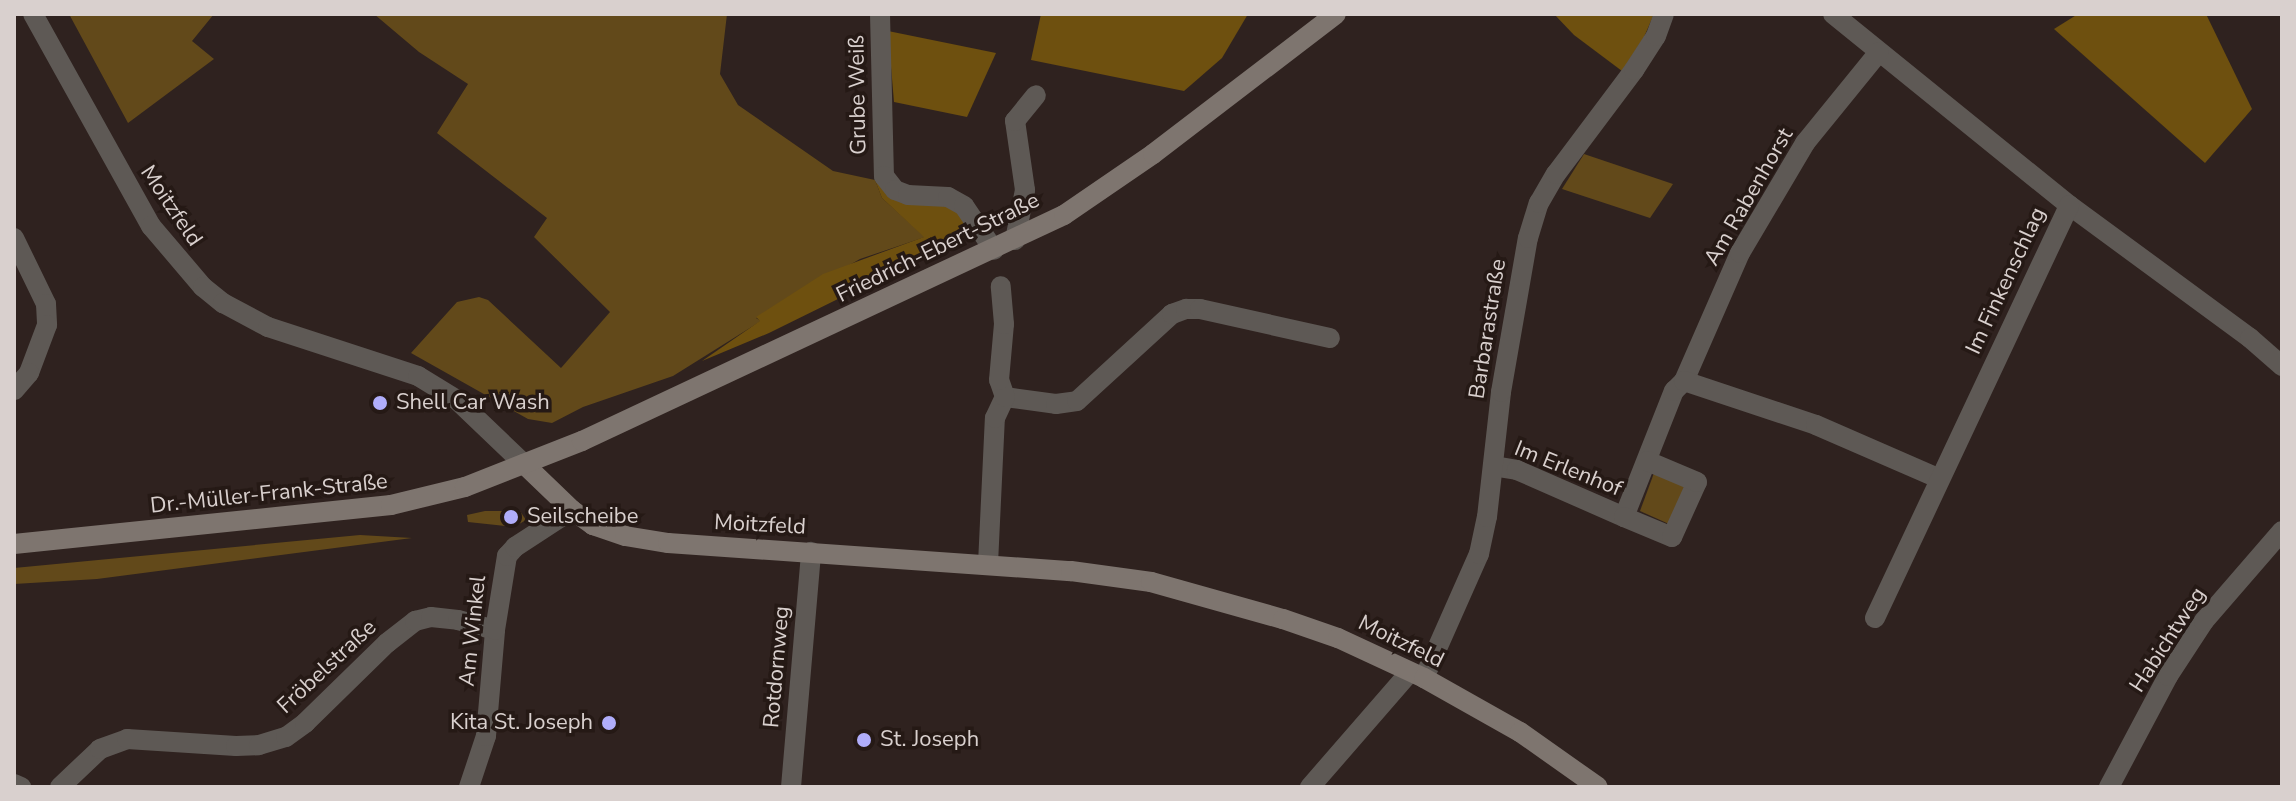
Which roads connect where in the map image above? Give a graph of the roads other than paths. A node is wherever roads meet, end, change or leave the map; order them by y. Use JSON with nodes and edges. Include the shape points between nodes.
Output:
{"nodes":[{"id":1,"x":33,"y":14,"type":"edge"},
{"id":2,"x":880,"y":14,"type":"edge"},
{"id":3,"x":1336,"y":14,"type":"edge"},
{"id":4,"x":1664,"y":14,"type":"edge"},
{"id":5,"x":1833,"y":14,"type":"edge"},
{"id":6,"x":1879,"y":52,"type":"junction"},
{"id":7,"x":1036,"y":95,"type":"dead end"},
{"id":8,"x":2069,"y":205,"type":"junction"},
{"id":9,"x":14,"y":238,"type":"edge"},
{"id":10,"x":1015,"y":240,"type":"junction"},
{"id":11,"x":994,"y":250,"type":"junction"},
{"id":12,"x":1001,"y":286,"type":"dead end"},
{"id":13,"x":1330,"y":338,"type":"dead end"},
{"id":14,"x":2282,"y":366,"type":"edge"},
{"id":15,"x":1679,"y":386,"type":"junction"},
{"id":16,"x":14,"y":390,"type":"edge"},
{"id":17,"x":1005,"y":397,"type":"junction"},
{"id":18,"x":1647,"y":461,"type":"junction"},
{"id":19,"x":524,"y":464,"type":"junction"},
{"id":20,"x":1493,"y":466,"type":"junction"},
{"id":21,"x":1940,"y":479,"type":"junction"},
{"id":22,"x":572,"y":510,"type":"junction"},
{"id":23,"x":1624,"y":517,"type":"junction"},
{"id":24,"x":2282,"y":531,"type":"edge"},
{"id":25,"x":14,"y":544,"type":"edge"},
{"id":26,"x":811,"y":552,"type":"junction"},
{"id":27,"x":988,"y":564,"type":"junction"},
{"id":28,"x":1875,"y":618,"type":"dead end"},
{"id":29,"x":495,"y":630,"type":"junction"},
{"id":30,"x":1417,"y":675,"type":"junction"},
{"id":31,"x":14,"y":784,"type":"edge"},
{"id":32,"x":21,"y":787,"type":"edge"},
{"id":33,"x":60,"y":787,"type":"edge"},
{"id":34,"x":469,"y":787,"type":"edge"},
{"id":35,"x":791,"y":787,"type":"edge"},
{"id":36,"x":1310,"y":787,"type":"edge"},
{"id":37,"x":1598,"y":787,"type":"edge"},
{"id":38,"x":2109,"y":787,"type":"edge"}],
"edges":[{"from":1,"to":19,"type":"street","name":"Moitzfeld","via":[[151,226],[203,287],[268,327],[418,376],[457,400]]},
{"from":2,"to":11,"type":"street","name":"Grube Weiß","via":[[884,176],[895,190],[908,195],[948,197],[964,206]]},
{"from":3,"to":10,"type":"main road","name":"Friedrich-Ebert-Straße","via":[[1153,154],[1064,215]]},
{"from":4,"to":20,"type":"street","name":"Barbarastraße","via":[[1634,70],[1539,203],[1501,392]]},
{"from":5,"to":6,"type":"street","name":"Im Finkenschlag"},
{"from":6,"to":8,"type":"street","name":"Im Finkenschlag"},
{"from":6,"to":15,"type":"street","name":"Am Rabenhorst","via":[[1805,143],[1740,253]]},
{"from":7,"to":10,"type":"street","via":[[1015,121],[1025,190]]},
{"from":8,"to":14,"type":"street"},
{"from":8,"to":21,"type":"street","name":"Im Finkenschlag"},
{"from":9,"to":16,"type":"street","via":[[46,304],[47,325],[29,373]]},
{"from":10,"to":11,"type":"main road","name":"Friedrich-Ebert-Straße"},
{"from":11,"to":19,"type":"main road","name":"Friedrich-Ebert-Straße"},
{"from":12,"to":17,"type":"street","via":[[999,380]]},
{"from":13,"to":17,"type":"street","via":[[1186,309],[1172,314],[1077,401],[1056,404]]},
{"from":15,"to":18,"type":"street","name":"Im Erlenhof"},
{"from":15,"to":21,"type":"street","via":[[1816,425]]},
{"from":17,"to":27,"type":"street","via":[[995,418]]},
{"from":18,"to":23,"type":"street","name":"Im Erlenhof"},
{"from":18,"to":23,"type":"street","name":"Im Erlenhof","via":[[1697,482],[1672,537]]},
{"from":19,"to":22,"type":"main road","name":"Moitzfeld"},
{"from":19,"to":25,"type":"main road","name":"Dr.-Müller-Frank-Straße","via":[[457,490],[391,505]]},
{"from":20,"to":23,"type":"street","name":"Im Erlenhof","via":[[1517,470]]},
{"from":20,"to":30,"type":"street","name":"Barbarastraße","via":[[1479,554]]},
{"from":21,"to":28,"type":"street","name":"Im Finkenschlag"},
{"from":22,"to":26,"type":"main road","name":"Moitzfeld","via":[[593,525],[625,536]]},
{"from":22,"to":29,"type":"street","name":"Am Winkel","via":[[507,556]]},
{"from":24,"to":38,"type":"street","name":"Habichtweg","via":[[2204,621]]},
{"from":26,"to":27,"type":"main road","name":"Moitzfeld"},
{"from":26,"to":35,"type":"street","name":"Rotdornweg"},
{"from":27,"to":30,"type":"main road","name":"Moitzfeld","via":[[1151,582],[1338,638]]},
{"from":29,"to":33,"type":"street","name":"Fröbelstraße","via":[[458,620],[415,621],[286,737],[236,746],[127,739],[100,749]]},
{"from":29,"to":34,"type":"street","name":"Am Winkel","via":[[486,736]]},
{"from":30,"to":36,"type":"street","name":"Barbarastraße"},
{"from":30,"to":37,"type":"main road","name":"Moitzfeld","via":[[1520,732]]},
{"from":31,"to":32,"type":"street"}]}
